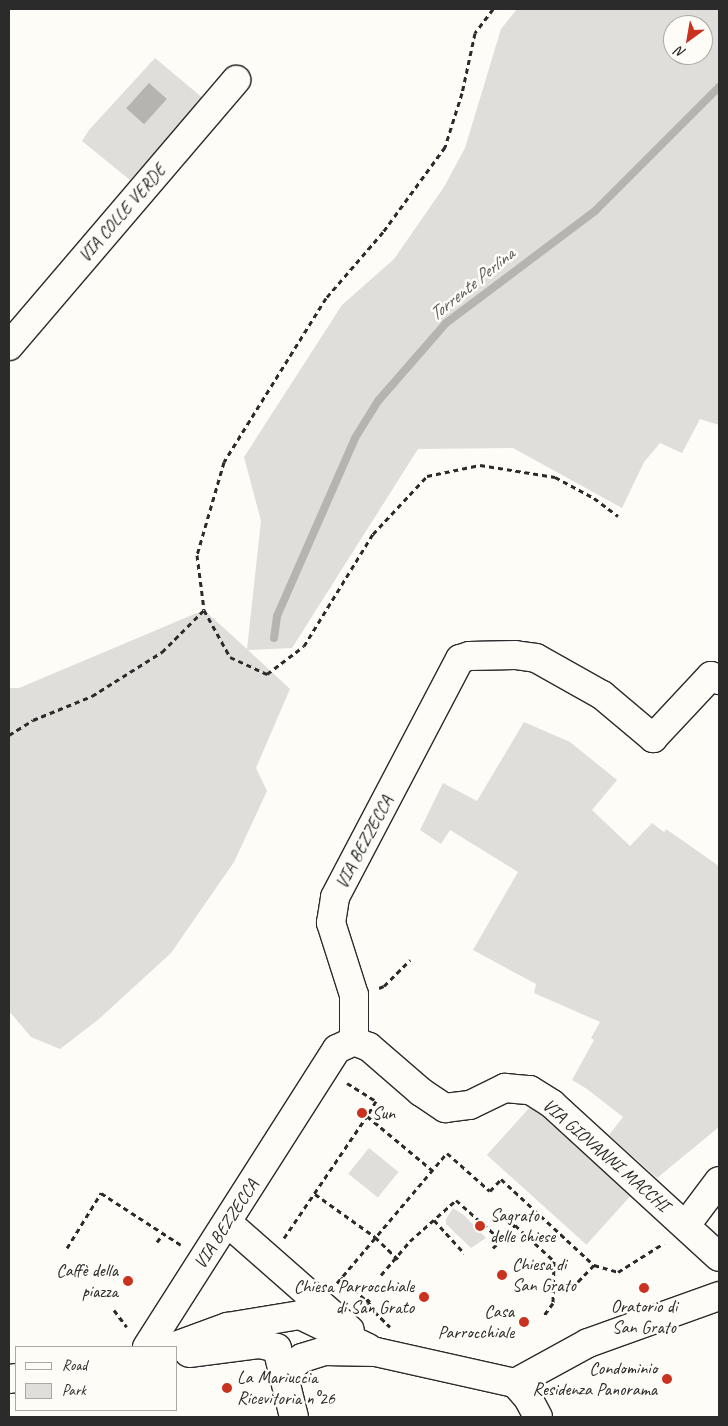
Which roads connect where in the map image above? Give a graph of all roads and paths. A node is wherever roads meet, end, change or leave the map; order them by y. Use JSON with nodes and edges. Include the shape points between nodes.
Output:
{"nodes":[{"id":1,"x":493,"y":9,"type":"edge"},
{"id":2,"x":236,"y":80,"type":"dead end"},
{"id":3,"x":9,"y":346,"type":"edge"},
{"id":4,"x":618,"y":516,"type":"dead end"},
{"id":5,"x":204,"y":610,"type":"junction"},
{"id":6,"x":719,"y":680,"type":"edge"},
{"id":7,"x":9,"y":735,"type":"edge"},
{"id":8,"x":410,"y":960,"type":"dead end"},
{"id":9,"x":354,"y":995,"type":"junction"},
{"id":10,"x":354,"y":1041,"type":"junction"},
{"id":11,"x":325,"y":1069,"type":"junction"},
{"id":12,"x":367,"y":1116,"type":"junction"},
{"id":13,"x":432,"y":1170,"type":"junction"},
{"id":14,"x":719,"y":1182,"type":"edge"},
{"id":15,"x":315,"y":1194,"type":"junction"},
{"id":16,"x":434,"y":1220,"type":"junction"},
{"id":17,"x":228,"y":1223,"type":"junction"},
{"id":18,"x":686,"y":1225,"type":"junction"},
{"id":19,"x":162,"y":1234,"type":"junction"},
{"id":20,"x":375,"y":1238,"type":"junction"},
{"id":21,"x":501,"y":1240,"type":"junction"},
{"id":22,"x":282,"y":1241,"type":"dead end"},
{"id":23,"x":157,"y":1242,"type":"dead end"},
{"id":24,"x":664,"y":1243,"type":"dead end"},
{"id":25,"x":67,"y":1248,"type":"dead end"},
{"id":26,"x":493,"y":1248,"type":"dead end"},
{"id":27,"x":464,"y":1253,"type":"dead end"},
{"id":28,"x":396,"y":1256,"type":"junction"},
{"id":29,"x":719,"y":1257,"type":"edge"},
{"id":30,"x":203,"y":1259,"type":"junction"},
{"id":31,"x":400,"y":1261,"type":"dead end"},
{"id":32,"x":594,"y":1264,"type":"junction"},
{"id":33,"x":381,"y":1275,"type":"dead end"},
{"id":34,"x":341,"y":1277,"type":"junction"},
{"id":35,"x":573,"y":1287,"type":"dead end"},
{"id":36,"x":317,"y":1291,"type":"junction"},
{"id":37,"x":719,"y":1296,"type":"edge"},
{"id":38,"x":114,"y":1310,"type":"dead end"},
{"id":39,"x":543,"y":1317,"type":"dead end"},
{"id":40,"x":394,"y":1328,"type":"dead end"},
{"id":41,"x":138,"y":1339,"type":"edge"},
{"id":42,"x":176,"y":1346,"type":"edge"},
{"id":43,"x":376,"y":1352,"type":"junction"},
{"id":44,"x":178,"y":1355,"type":"edge"},
{"id":45,"x":284,"y":1373,"type":"junction"},
{"id":46,"x":515,"y":1382,"type":"junction"},
{"id":47,"x":294,"y":1417,"type":"edge"},
{"id":48,"x":538,"y":1417,"type":"edge"}],
"edges":[{"from":1,"to":5,"type":"path","via":[[475,33],[462,93],[445,147],[383,232],[326,298],[224,462],[197,554]]},
{"from":2,"to":3,"type":"street","name":"VIA COLLE VERDE"},
{"from":4,"to":5,"type":"path","via":[[594,498],[555,477],[480,465],[427,476],[373,534],[304,646],[267,674],[230,657]]},
{"from":5,"to":7,"type":"path","via":[[162,652],[123,677],[92,696],[33,720]]},
{"from":6,"to":9,"type":"street","name":"VIA BEZZECCA","via":[[711,676],[653,738],[602,694],[536,658],[515,655],[460,659],[335,897],[331,923]]},
{"from":8,"to":9,"type":"path","via":[[384,986]]},
{"from":9,"to":10,"type":"street","name":"VIA BEZZECCA"},
{"from":10,"to":11,"type":"street","name":"VIA BEZZECCA","via":[[337,1049]]},
{"from":10,"to":18,"type":"street","name":"VIA GIOVANNI MACCHI","via":[[369,1047],[444,1108],[470,1105],[505,1088],[530,1090],[552,1104]]},
{"from":11,"to":12,"type":"path","via":[[376,1101]]},
{"from":11,"to":17,"type":"street","name":"VIA BEZZECCA"},
{"from":12,"to":13,"type":"path"},
{"from":12,"to":15,"type":"path"},
{"from":13,"to":20,"type":"path"},
{"from":13,"to":32,"type":"path","via":[[447,1153],[490,1191],[500,1179]]},
{"from":14,"to":18,"type":"street"},
{"from":15,"to":20,"type":"path"},
{"from":15,"to":22,"type":"path"},
{"from":16,"to":21,"type":"path","via":[[456,1200]]},
{"from":16,"to":27,"type":"path"},
{"from":16,"to":28,"type":"path"},
{"from":17,"to":30,"type":"street","name":"VIA BEZZECCA"},
{"from":17,"to":36,"type":"street"},
{"from":18,"to":29,"type":"street","name":"VIA GIOVANNI MACCHI"},
{"from":19,"to":23,"type":"path"},
{"from":19,"to":25,"type":"path","via":[[101,1194]]},
{"from":19,"to":30,"type":"path"},
{"from":20,"to":28,"type":"path"},
{"from":20,"to":34,"type":"path"},
{"from":21,"to":26,"type":"path"},
{"from":21,"to":39,"type":"path","via":[[515,1226],[554,1261],[553,1303]]},
{"from":24,"to":32,"type":"path","via":[[618,1272]]},
{"from":28,"to":31,"type":"path"},
{"from":28,"to":33,"type":"path"},
{"from":30,"to":41,"type":"street","name":"VIA BEZZECCA"},
{"from":32,"to":35,"type":"path"},
{"from":34,"to":36,"type":"path","via":[[328,1292]]},
{"from":34,"to":40,"type":"path"},
{"from":36,"to":43,"type":"street"},
{"from":37,"to":46,"type":"street","via":[[588,1343]]},
{"from":38,"to":41,"type":"path"},
{"from":42,"to":43,"type":"street","via":[[227,1327],[300,1316]]},
{"from":43,"to":45,"type":"street","via":[[325,1351],[302,1358]]},
{"from":43,"to":46,"type":"street"},
{"from":44,"to":45,"type":"street","via":[[260,1344],[277,1348]]},
{"from":45,"to":47,"type":"street"},
{"from":46,"to":48,"type":"street"}]}
